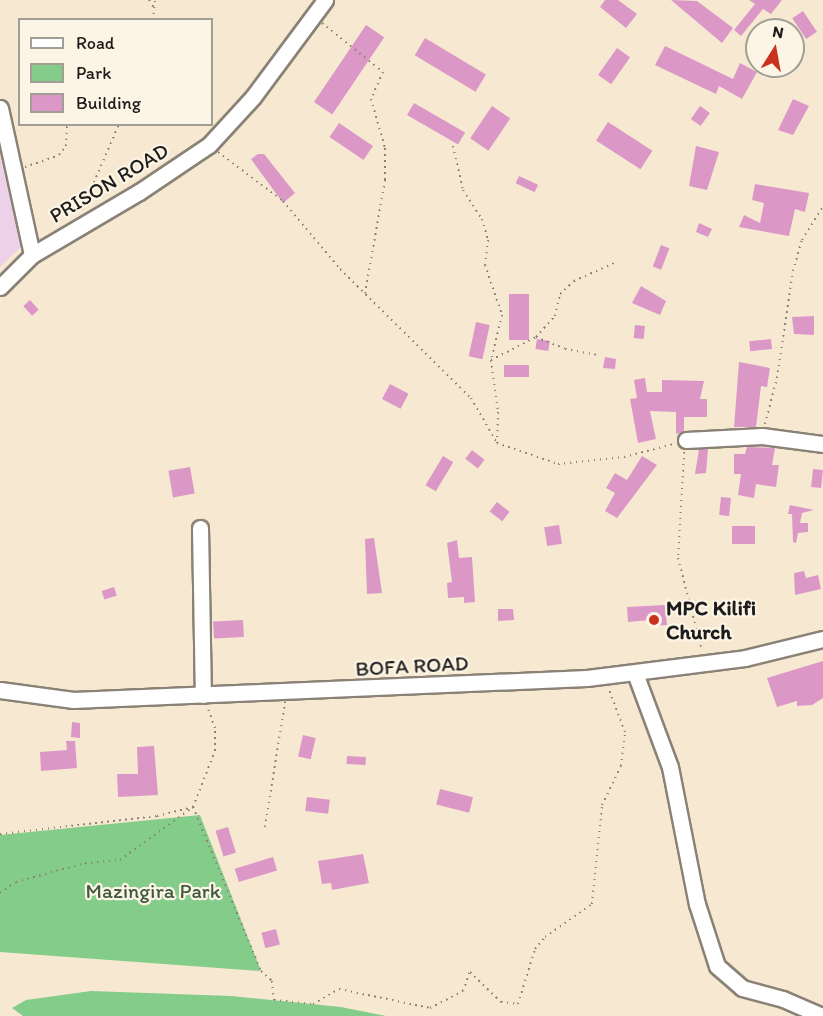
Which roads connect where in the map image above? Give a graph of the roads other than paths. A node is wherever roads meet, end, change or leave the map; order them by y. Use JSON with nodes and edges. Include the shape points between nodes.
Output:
{"nodes":[{"id":1,"x":326,"y":0,"type":"edge"},
{"id":2,"x":0,"y":108,"type":"edge"},
{"id":3,"x":32,"y":255,"type":"junction"},
{"id":4,"x":0,"y":287,"type":"edge"},
{"id":5,"x":686,"y":440,"type":"road end"},
{"id":6,"x":823,"y":444,"type":"edge"},
{"id":7,"x":200,"y":528,"type":"dead end"},
{"id":8,"x":823,"y":639,"type":"edge"},
{"id":9,"x":636,"y":674,"type":"junction"},
{"id":10,"x":0,"y":690,"type":"edge"},
{"id":11,"x":203,"y":695,"type":"junction"},
{"id":12,"x":822,"y":1016,"type":"edge"}],
"edges":[{"from":1,"to":3,"type":"street","name":"PRISON ROAD","via":[[253,97],[209,145]]},
{"from":2,"to":3,"type":"street"},
{"from":3,"to":4,"type":"street","name":"PRISON ROAD"},
{"from":5,"to":6,"type":"street","via":[[762,436]]},
{"from":7,"to":11,"type":"street"},
{"from":8,"to":9,"type":"street","name":"BOFA ROAD"},
{"from":9,"to":11,"type":"street","name":"BOFA ROAD","via":[[373,690]]},
{"from":9,"to":12,"type":"street","via":[[670,767],[697,904],[717,966],[742,988]]},
{"from":10,"to":11,"type":"street","name":"BOFA ROAD","via":[[73,700]]}]}
